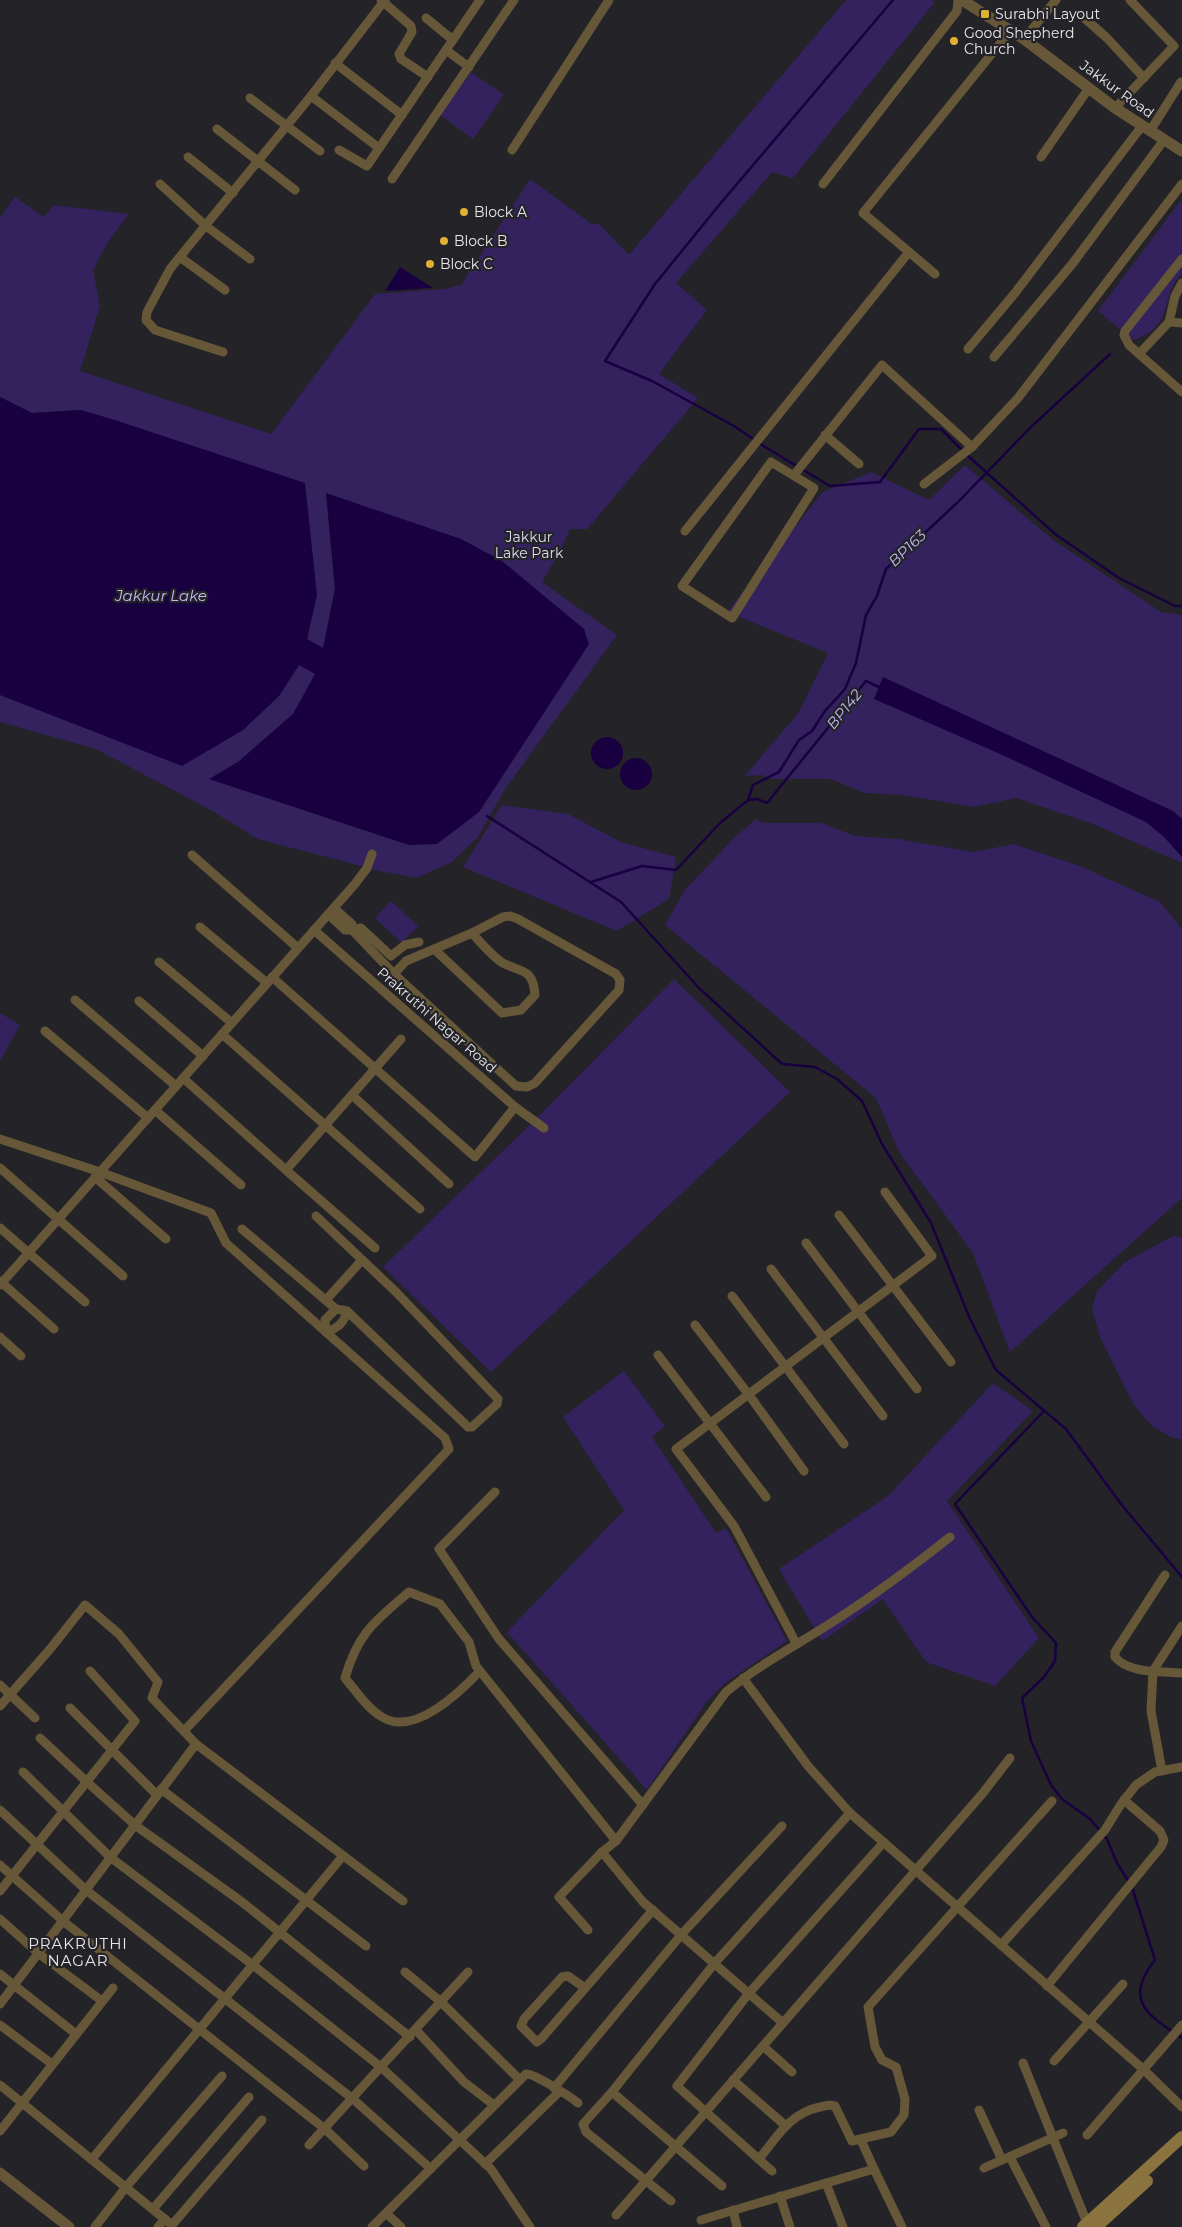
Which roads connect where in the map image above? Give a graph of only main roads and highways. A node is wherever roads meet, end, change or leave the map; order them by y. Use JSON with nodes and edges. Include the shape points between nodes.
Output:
{"nodes":[{"id":1,"x":1182,"y":2137,"type":"edge"},
{"id":2,"x":1182,"y":2149,"type":"edge"},
{"id":3,"x":1089,"y":2226,"type":"edge"}],
"edges":[{"from":1,"to":3,"type":"main road"},
{"from":2,"to":3,"type":"main road"}]}
